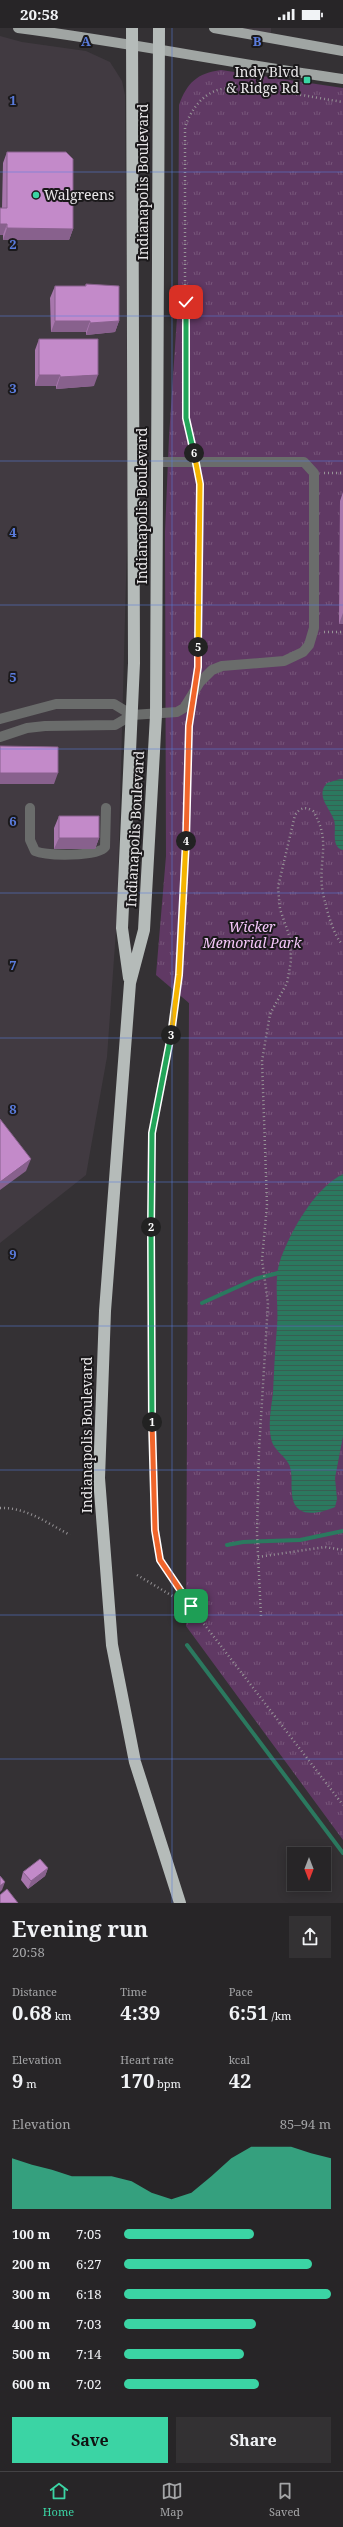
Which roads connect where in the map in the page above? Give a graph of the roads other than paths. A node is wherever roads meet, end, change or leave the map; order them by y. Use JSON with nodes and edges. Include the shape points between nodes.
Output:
{"nodes":[{"id":1,"x":18,"y":28,"type":"edge"},
{"id":2,"x":132,"y":28,"type":"edge"},
{"id":3,"x":159,"y":28,"type":"edge"},
{"id":4,"x":214,"y":28,"type":"edge"},
{"id":5,"x":243,"y":30,"type":"edge"},
{"id":6,"x":132,"y":44,"type":"junction"},
{"id":7,"x":159,"y":49,"type":"junction"},
{"id":8,"x":343,"y":51,"type":"edge"},
{"id":9,"x":343,"y":79,"type":"edge"},
{"id":10,"x":157,"y":462,"type":"junction"},
{"id":11,"x":132,"y":715,"type":"junction"},
{"id":12,"x":156,"y":715,"type":"junction"},
{"id":13,"x":0,"y":719,"type":"edge"},
{"id":14,"x":0,"y":737,"type":"edge"},
{"id":15,"x":30,"y":808,"type":"dead end"},
{"id":16,"x":106,"y":808,"type":"dead end"},
{"id":17,"x":130,"y":983,"type":"junction"},
{"id":18,"x":180,"y":1903,"type":"edge"}],
"edges":[{"from":1,"to":6,"type":"main road"},
{"from":2,"to":6,"type":"highway","name":"Indianapolis Boulevard"},
{"from":3,"to":7,"type":"highway","name":"Indianapolis Boulevard"},
{"from":4,"to":5,"type":"main road"},
{"from":5,"to":8,"type":"main road"},
{"from":6,"to":7,"type":"main road"},
{"from":6,"to":11,"type":"highway","name":"Indianapolis Boulevard"},
{"from":7,"to":9,"type":"main road","via":[[280,71]]},
{"from":7,"to":10,"type":"highway","name":"Indianapolis Boulevard"},
{"from":10,"to":12,"type":"highway","name":"Indianapolis Boulevard"},
{"from":10,"to":12,"type":"lane","via":[[304,462],[314,473],[313,632],[309,646],[303,652],[284,661],[222,666],[212,670],[200,682],[184,708],[177,712]]},
{"from":11,"to":12,"type":"lane"},
{"from":11,"to":13,"type":"lane","via":[[114,704],[56,704]]},
{"from":11,"to":14,"type":"lane","via":[[115,725],[45,726],[27,728]]},
{"from":11,"to":17,"type":"highway","name":"Indianapolis Boulevard","via":[[122,928]]},
{"from":12,"to":17,"type":"highway","name":"Indianapolis Boulevard","via":[[144,930]]},
{"from":15,"to":16,"type":"lane","via":[[30,840],[35,851],[45,854],[91,854],[100,852],[105,847]]},
{"from":17,"to":18,"type":"highway","name":"Indianapolis Boulevard","via":[[105,1311],[100,1402],[100,1486],[112,1645],[135,1762]]}]}
